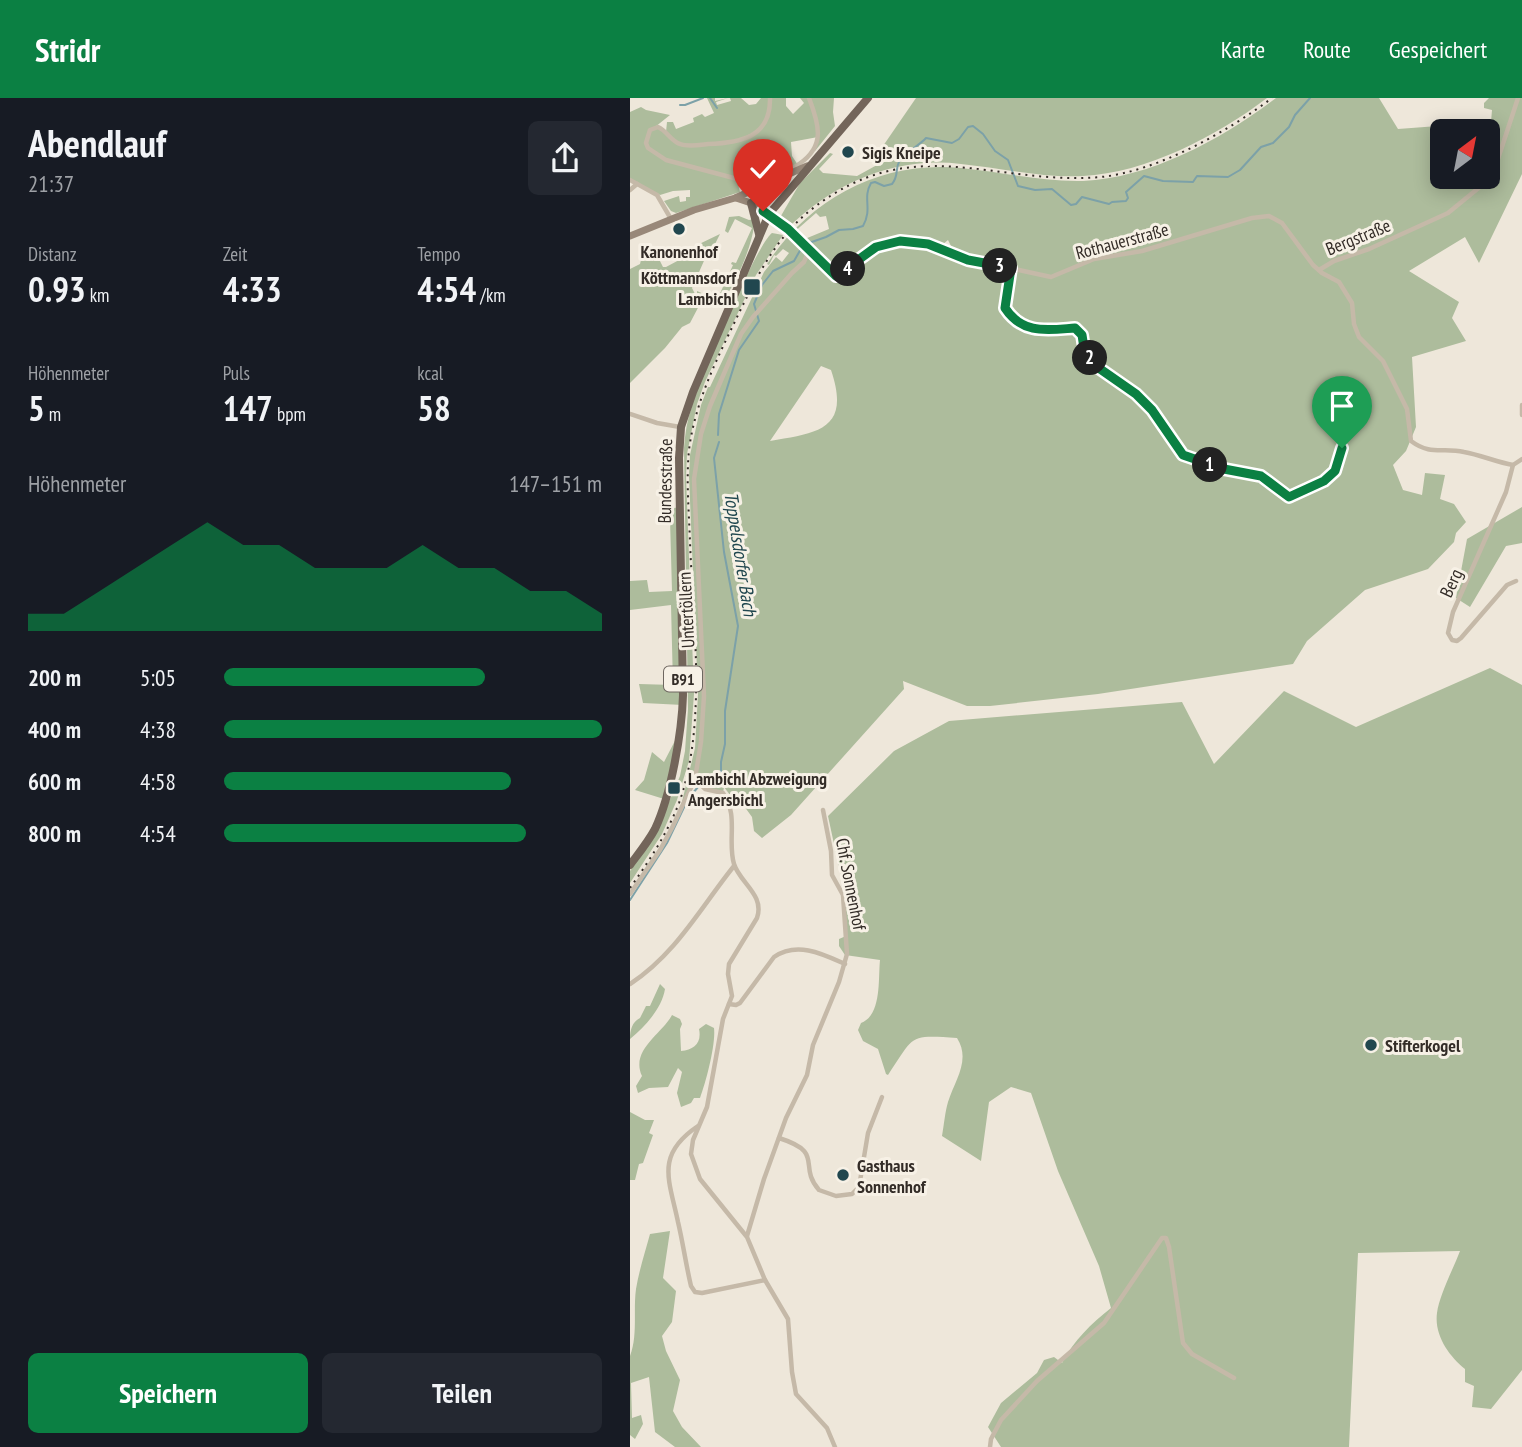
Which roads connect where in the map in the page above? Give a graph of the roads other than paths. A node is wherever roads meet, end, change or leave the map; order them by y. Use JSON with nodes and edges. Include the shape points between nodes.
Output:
{"nodes":[{"id":1,"x":770,"y":98,"type":"edge"},
{"id":2,"x":809,"y":98,"type":"edge"},
{"id":3,"x":868,"y":98,"type":"edge"},
{"id":4,"x":1518,"y":98,"type":"edge"},
{"id":5,"x":813,"y":162,"type":"junction"},
{"id":6,"x":630,"y":180,"type":"edge"},
{"id":7,"x":773,"y":182,"type":"junction"},
{"id":8,"x":637,"y":184,"type":"junction"},
{"id":9,"x":630,"y":190,"type":"edge"},
{"id":10,"x":735,"y":198,"type":"junction"},
{"id":11,"x":751,"y":202,"type":"junction"},
{"id":12,"x":769,"y":214,"type":"junction"},
{"id":13,"x":671,"y":220,"type":"junction"},
{"id":14,"x":630,"y":236,"type":"edge"},
{"id":15,"x":755,"y":247,"type":"junction"},
{"id":16,"x":809,"y":250,"type":"junction"},
{"id":17,"x":1011,"y":268,"type":"junction"},
{"id":18,"x":1319,"y":270,"type":"junction"},
{"id":19,"x":1522,"y":405,"type":"edge"},
{"id":20,"x":630,"y":414,"type":"edge"},
{"id":21,"x":1522,"y":415,"type":"edge"},
{"id":22,"x":681,"y":427,"type":"junction"},
{"id":23,"x":1334,"y":437,"type":"dead end"},
{"id":24,"x":1522,"y":459,"type":"edge"},
{"id":25,"x":1513,"y":465,"type":"junction"},
{"id":26,"x":1516,"y":581,"type":"dead end"},
{"id":27,"x":695,"y":779,"type":"junction"},
{"id":28,"x":823,"y":810,"type":"dead end"},
{"id":29,"x":630,"y":865,"type":"edge"},
{"id":30,"x":734,"y":866,"type":"junction"},
{"id":31,"x":630,"y":894,"type":"edge"},
{"id":32,"x":845,"y":964,"type":"junction"},
{"id":33,"x":630,"y":984,"type":"edge"},
{"id":34,"x":729,"y":1004,"type":"junction"},
{"id":35,"x":883,"y":1097,"type":"dead end"},
{"id":36,"x":698,"y":1125,"type":"junction"},
{"id":37,"x":779,"y":1138,"type":"junction"},
{"id":38,"x":747,"y":1237,"type":"junction"},
{"id":39,"x":765,"y":1280,"type":"junction"},
{"id":40,"x":1234,"y":1378,"type":"dead end"},
{"id":41,"x":835,"y":1447,"type":"edge"},
{"id":42,"x":990,"y":1447,"type":"edge"}],
"edges":[{"from":1,"to":7,"type":"street","via":[[767,121],[744,139],[685,145],[658,127],[650,130],[646,143],[666,160],[745,181]]},
{"from":2,"to":7,"type":"street","via":[[818,139],[802,162],[778,174]]},
{"from":3,"to":5,"type":"main road","name":"Bundesstraße","number":"B91"},
{"from":4,"to":18,"type":"street","name":"Bergstraße","via":[[1492,177],[1448,213]]},
{"from":5,"to":7,"type":"main road"},
{"from":5,"to":12,"type":"main road","name":"Bundesstraße","number":"B91"},
{"from":6,"to":8,"type":"street"},
{"from":7,"to":10,"type":"main road"},
{"from":7,"to":11,"type":"main road","via":[[774,189]]},
{"from":8,"to":9,"type":"street"},
{"from":8,"to":13,"type":"street","via":[[657,195]]},
{"from":10,"to":11,"type":"main road"},
{"from":10,"to":13,"type":"main road"},
{"from":11,"to":12,"type":"main road"},
{"from":11,"to":15,"type":"main road","via":[[758,226]]},
{"from":12,"to":15,"type":"main road","name":"Bundesstraße","number":"B91"},
{"from":12,"to":16,"type":"street"},
{"from":13,"to":14,"type":"main road"},
{"from":15,"to":22,"type":"main road","name":"Bundesstraße","number":"B91"},
{"from":16,"to":17,"type":"street","name":"Rothauerstraße","via":[[836,276],[876,247],[900,241],[928,244],[968,260]]},
{"from":16,"to":27,"type":"street","name":"Untertöllern","via":[[737,342],[701,434],[694,479],[704,706]]},
{"from":17,"to":18,"type":"street","name":"Rothauerstraße","via":[[1051,277],[1094,259],[1142,251],[1269,216],[1282,223]]},
{"from":17,"to":23,"type":"street","via":[[1005,308],[1009,314],[1031,330],[1075,328],[1093,364],[1152,410],[1183,455],[1261,476],[1289,497],[1335,471],[1342,448]]},
{"from":18,"to":25,"type":"street","name":"Bergstraße","via":[[1339,282],[1352,303],[1359,337],[1382,361],[1407,409],[1411,441],[1421,448],[1462,451]]},
{"from":19,"to":21,"type":"street"},
{"from":20,"to":22,"type":"street"},
{"from":22,"to":29,"type":"main road","name":"Bundesstraße","number":"B91","via":[[681,729],[659,817]]},
{"from":24,"to":25,"type":"street"},
{"from":25,"to":26,"type":"street","name":"Berg","via":[[1506,492],[1453,612],[1448,633],[1452,640],[1461,638]]},
{"from":27,"to":30,"type":"street","via":[[705,789],[723,793],[728,801]]},
{"from":27,"to":31,"type":"street","name":"Untertöllern","via":[[660,850]]},
{"from":28,"to":32,"type":"street","name":"Chf. Sonnenhof","via":[[832,875],[843,895],[848,941]]},
{"from":30,"to":33,"type":"street","via":[[680,939]]},
{"from":30,"to":34,"type":"street","via":[[760,910],[729,964],[733,991]]},
{"from":32,"to":34,"type":"street","via":[[813,950],[781,953],[740,1003]]},
{"from":32,"to":37,"type":"street","name":"Chf. Sonnenhof"},
{"from":34,"to":36,"type":"street","via":[[707,1107]]},
{"from":35,"to":37,"type":"street","via":[[868,1133],[859,1187],[852,1194],[836,1196],[819,1190],[805,1150]]},
{"from":36,"to":38,"type":"street","via":[[692,1147],[695,1169]]},
{"from":36,"to":39,"type":"street","via":[[679,1139],[668,1165],[691,1286],[702,1293]]},
{"from":37,"to":38,"type":"street","name":"Chf. Sonnenhof"},
{"from":38,"to":39,"type":"street"},
{"from":39,"to":41,"type":"street","via":[[790,1324],[796,1394],[827,1428]]},
{"from":40,"to":42,"type":"street","via":[[1192,1354],[1183,1343],[1169,1247],[1162,1238],[1104,1323],[1037,1381],[1001,1420]]}]}
